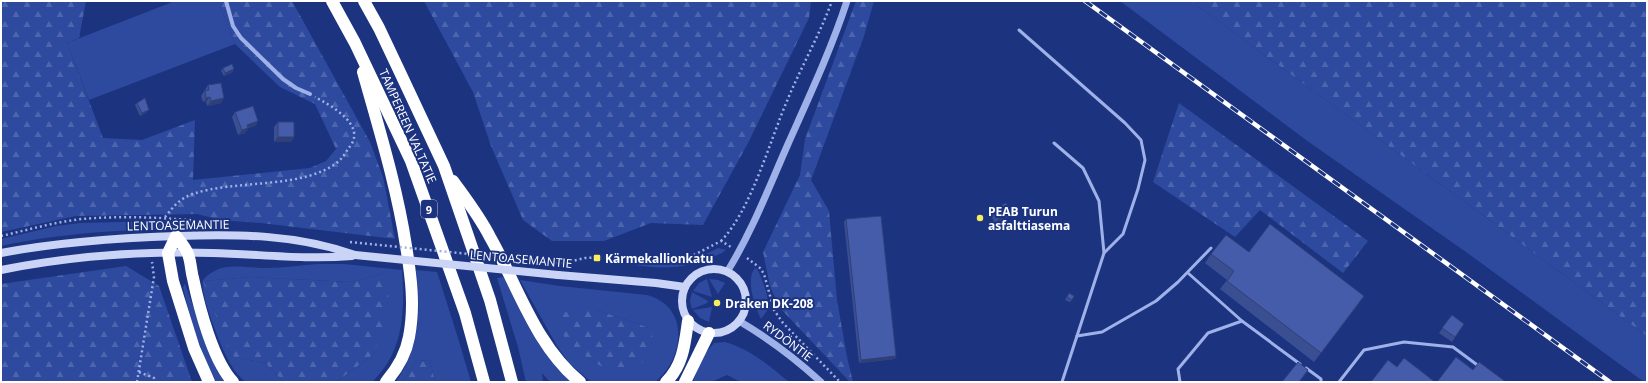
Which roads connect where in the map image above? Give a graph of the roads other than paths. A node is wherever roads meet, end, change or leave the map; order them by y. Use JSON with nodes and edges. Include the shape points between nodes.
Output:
{"nodes":[{"id":1,"x":226,"y":1,"type":"edge"},
{"id":2,"x":332,"y":1,"type":"edge"},
{"id":3,"x":364,"y":1,"type":"edge"},
{"id":4,"x":847,"y":1,"type":"edge"},
{"id":5,"x":1019,"y":30,"type":"dead end"},
{"id":6,"x":355,"y":43,"type":"junction"},
{"id":7,"x":310,"y":94,"type":"road end"},
{"id":8,"x":1054,"y":143,"type":"dead end"},
{"id":9,"x":444,"y":166,"type":"junction"},
{"id":10,"x":176,"y":236,"type":"junction"},
{"id":11,"x":1211,"y":248,"type":"dead end"},
{"id":12,"x":1104,"y":252,"type":"junction"},
{"id":13,"x":1,"y":253,"type":"edge"},
{"id":14,"x":168,"y":253,"type":"junction"},
{"id":15,"x":188,"y":253,"type":"junction"},
{"id":16,"x":355,"y":255,"type":"junction"},
{"id":17,"x":1,"y":270,"type":"edge"},
{"id":18,"x":727,"y":272,"type":"junction"},
{"id":19,"x":1188,"y":273,"type":"junction"},
{"id":20,"x":685,"y":287,"type":"junction"},
{"id":21,"x":688,"y":321,"type":"junction"},
{"id":22,"x":740,"y":321,"type":"junction"},
{"id":23,"x":1242,"y":321,"type":"junction"},
{"id":24,"x":709,"y":333,"type":"junction"},
{"id":25,"x":1077,"y":336,"type":"junction"},
{"id":26,"x":1482,"y":369,"type":"edge"},
{"id":27,"x":209,"y":382,"type":"edge"},
{"id":28,"x":233,"y":382,"type":"edge"},
{"id":29,"x":386,"y":382,"type":"edge"},
{"id":30,"x":484,"y":382,"type":"edge"},
{"id":31,"x":512,"y":382,"type":"edge"},
{"id":32,"x":580,"y":382,"type":"edge"},
{"id":33,"x":666,"y":382,"type":"edge"},
{"id":34,"x":686,"y":382,"type":"edge"},
{"id":35,"x":821,"y":382,"type":"edge"},
{"id":36,"x":1062,"y":382,"type":"edge"},
{"id":37,"x":1180,"y":382,"type":"edge"},
{"id":38,"x":1321,"y":382,"type":"edge"},
{"id":39,"x":1339,"y":382,"type":"edge"}],
"edges":[{"from":1,"to":7,"type":"street","via":[[233,26],[242,38],[283,79]]},
{"from":2,"to":6,"type":"highway","name":"TAMPEREEN VALTATIE","number":"9"},
{"from":3,"to":9,"type":"highway","name":"TAMPEREEN VALTATIE","number":"9"},
{"from":4,"to":18,"type":"street","via":[[816,81],[739,253]]},
{"from":5,"to":12,"type":"lane","via":[[1141,140],[1145,160],[1138,189],[1122,234]]},
{"from":6,"to":29,"type":"highway","via":[[393,180],[411,272],[412,308],[409,338],[402,359]]},
{"from":6,"to":30,"type":"highway","name":"TAMPEREEN VALTATIE","number":"9","via":[[411,161],[465,313]]},
{"from":8,"to":12,"type":"lane","via":[[1083,168],[1099,201]]},
{"from":9,"to":31,"type":"highway","name":"TAMPEREEN VALTATIE","number":"9","via":[[490,300]]},
{"from":9,"to":32,"type":"highway","via":[[490,236],[542,338],[562,365]]},
{"from":10,"to":13,"type":"main road","name":"LENTOASEMANTIE","via":[[91,240]]},
{"from":10,"to":14,"type":"highway"},
{"from":10,"to":15,"type":"highway"},
{"from":10,"to":16,"type":"main road","name":"LENTOASEMANTIE","via":[[280,237],[320,244]]},
{"from":11,"to":19,"type":"lane"},
{"from":12,"to":25,"type":"lane"},
{"from":14,"to":15,"type":"main road","name":"LENTOASEMANTIE"},
{"from":14,"to":17,"type":"main road","name":"LENTOASEMANTIE","via":[[93,256]]},
{"from":14,"to":27,"type":"highway","via":[[182,313]]},
{"from":15,"to":16,"type":"main road","name":"LENTOASEMANTIE","via":[[320,257]]},
{"from":15,"to":28,"type":"highway","via":[[213,345],[224,372]]},
{"from":16,"to":20,"type":"main road","name":"LENTOASEMANTIE","bridge":true},
{"from":18,"to":20,"type":"main road","via":[[707,270],[691,279]]},
{"from":18,"to":22,"type":"main road","via":[[744,291],[745,308]]},
{"from":19,"to":23,"type":"lane"},
{"from":19,"to":25,"type":"lane","via":[[1156,301],[1115,325],[1102,332]]},
{"from":20,"to":21,"type":"main road","via":[[682,308]]},
{"from":21,"to":24,"type":"main road"},
{"from":21,"to":33,"type":"highway","via":[[684,351],[680,362]]},
{"from":22,"to":24,"type":"main road","via":[[723,332]]},
{"from":22,"to":35,"type":"street","name":"RYDÖNTIE","via":[[806,368]]},
{"from":23,"to":37,"type":"lane","via":[[1208,333],[1178,369]]},
{"from":23,"to":38,"type":"lane","via":[[1321,379]]},
{"from":24,"to":34,"type":"highway"},
{"from":25,"to":36,"type":"lane"},
{"from":26,"to":39,"type":"lane","via":[[1453,347],[1404,342],[1364,350]]}]}
